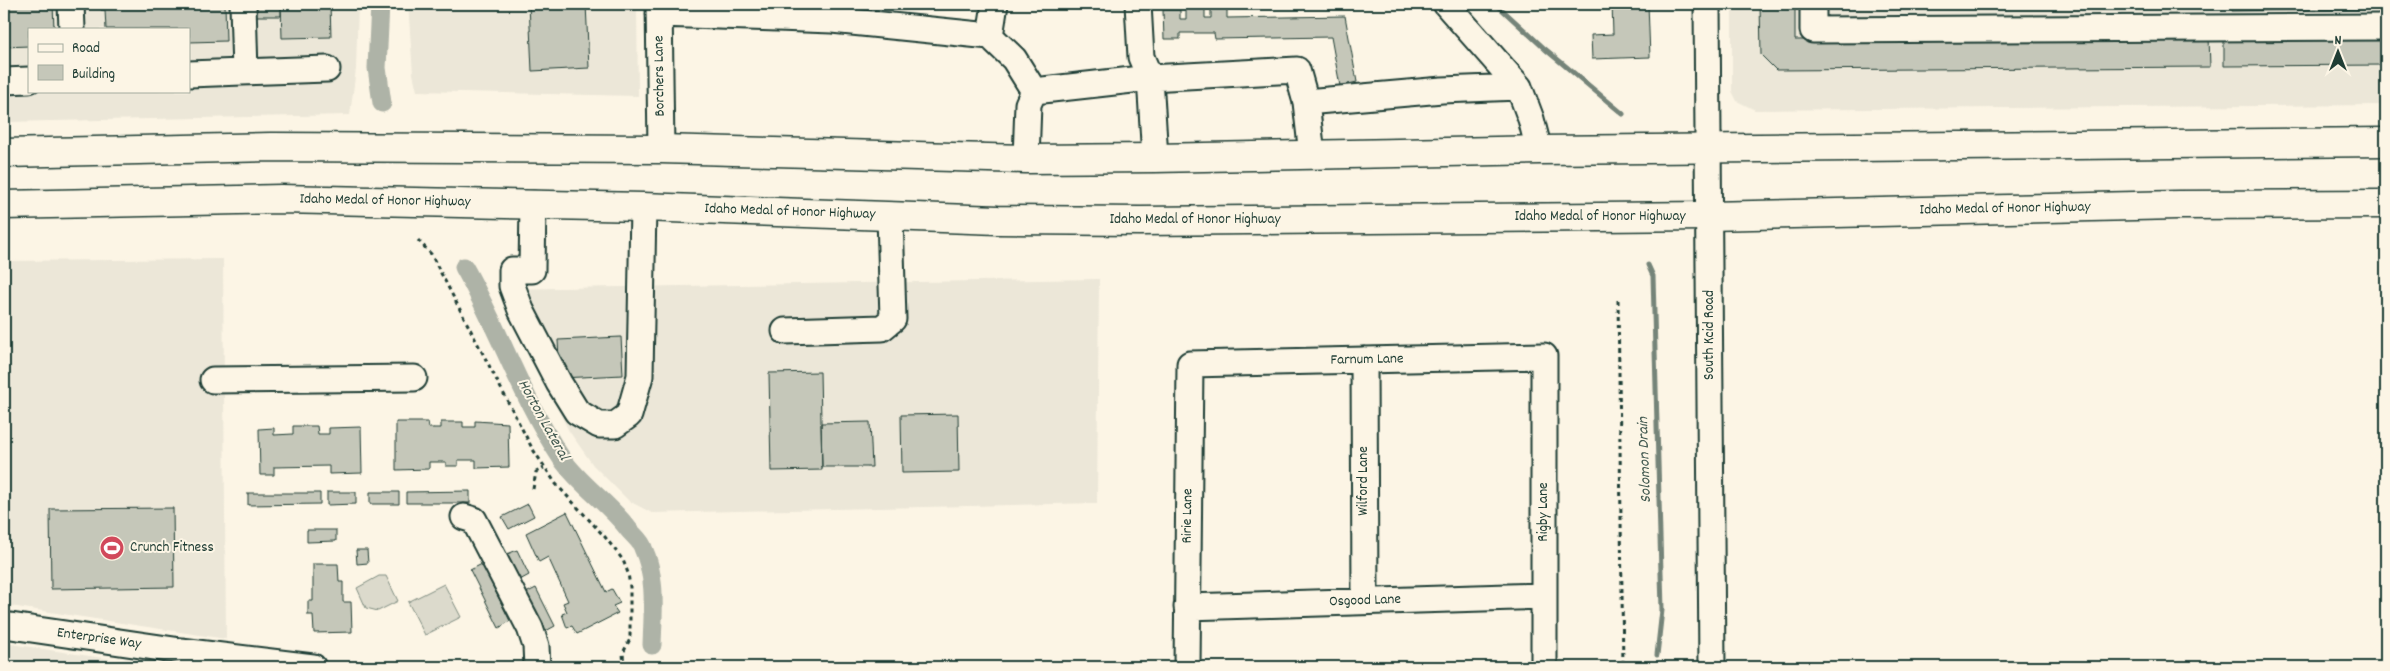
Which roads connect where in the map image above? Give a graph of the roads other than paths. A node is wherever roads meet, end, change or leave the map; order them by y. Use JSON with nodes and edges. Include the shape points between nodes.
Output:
{"nodes":[{"id":1,"x":71,"y":4,"type":"edge"},
{"id":2,"x":243,"y":4,"type":"edge"},
{"id":3,"x":994,"y":4,"type":"edge"},
{"id":4,"x":1138,"y":4,"type":"edge"},
{"id":5,"x":1446,"y":4,"type":"edge"},
{"id":6,"x":1707,"y":4,"type":"edge"},
{"id":7,"x":1813,"y":4,"type":"edge"},
{"id":8,"x":659,"y":9,"type":"edge"},
{"id":9,"x":2386,"y":27,"type":"edge"},
{"id":10,"x":72,"y":28,"type":"edge"},
{"id":11,"x":990,"y":36,"type":"junction"},
{"id":12,"x":327,"y":69,"type":"dead end"},
{"id":13,"x":245,"y":72,"type":"junction"},
{"id":14,"x":190,"y":74,"type":"edge"},
{"id":15,"x":1150,"y":78,"type":"junction"},
{"id":16,"x":28,"y":80,"type":"edge"},
{"id":17,"x":4,"y":81,"type":"edge"},
{"id":18,"x":1519,"y":87,"type":"junction"},
{"id":19,"x":1034,"y":91,"type":"junction"},
{"id":20,"x":1306,"y":102,"type":"junction"},
{"id":21,"x":2386,"y":142,"type":"edge"},
{"id":22,"x":661,"y":149,"type":"junction"},
{"id":23,"x":1707,"y":149,"type":"junction"},
{"id":24,"x":1539,"y":150,"type":"junction"},
{"id":25,"x":4,"y":153,"type":"edge"},
{"id":26,"x":1312,"y":155,"type":"junction"},
{"id":27,"x":1026,"y":158,"type":"junction"},
{"id":28,"x":1155,"y":158,"type":"junction"},
{"id":29,"x":533,"y":204,"type":"junction"},
{"id":30,"x":2386,"y":204,"type":"edge"},
{"id":31,"x":4,"y":205,"type":"edge"},
{"id":32,"x":643,"y":207,"type":"junction"},
{"id":33,"x":890,"y":216,"type":"junction"},
{"id":34,"x":1708,"y":216,"type":"junction"},
{"id":35,"x":785,"y":331,"type":"dead end"},
{"id":36,"x":1544,"y":356,"type":"joint"},
{"id":37,"x":1364,"y":360,"type":"junction"},
{"id":38,"x":1190,"y":364,"type":"joint"},
{"id":39,"x":414,"y":378,"type":"dead end"},
{"id":40,"x":213,"y":380,"type":"dead end"},
{"id":41,"x":464,"y":516,"type":"dead end"},
{"id":42,"x":1544,"y":596,"type":"junction"},
{"id":43,"x":1365,"y":601,"type":"junction"},
{"id":44,"x":1187,"y":607,"type":"junction"},
{"id":45,"x":4,"y":625,"type":"edge"},
{"id":46,"x":212,"y":661,"type":"edge"},
{"id":47,"x":313,"y":667,"type":"edge"},
{"id":48,"x":537,"y":667,"type":"edge"},
{"id":49,"x":1187,"y":667,"type":"edge"},
{"id":50,"x":1544,"y":667,"type":"edge"},
{"id":51,"x":1712,"y":667,"type":"edge"}],
"edges":[{"from":1,"to":10,"type":"street"},
{"from":2,"to":13,"type":"street"},
{"from":3,"to":11,"type":"street"},
{"from":4,"to":15,"type":"street","via":[[1141,57]]},
{"from":5,"to":18,"type":"street"},
{"from":6,"to":23,"type":"street","name":"South Kcid Road"},
{"from":7,"to":9,"type":"street","via":[[1813,30]]},
{"from":8,"to":11,"type":"street","via":[[832,20]]},
{"from":8,"to":22,"type":"street","name":"Borchers Lane"},
{"from":11,"to":19,"type":"street","via":[[1014,59]]},
{"from":12,"to":13,"type":"street"},
{"from":13,"to":14,"type":"street"},
{"from":15,"to":19,"type":"street"},
{"from":15,"to":20,"type":"street","via":[[1297,70]]},
{"from":15,"to":28,"type":"street"},
{"from":16,"to":17,"type":"street"},
{"from":18,"to":20,"type":"street"},
{"from":18,"to":24,"type":"street"},
{"from":19,"to":27,"type":"street","via":[[1028,104]]},
{"from":20,"to":26,"type":"street"},
{"from":21,"to":23,"type":"main road"},
{"from":22,"to":25,"type":"main road","via":[[271,147]]},
{"from":22,"to":27,"type":"main road"},
{"from":23,"to":24,"type":"main road"},
{"from":23,"to":34,"type":"street","name":"South Kcid Road"},
{"from":24,"to":26,"type":"main road"},
{"from":26,"to":28,"type":"main road"},
{"from":27,"to":28,"type":"main road"},
{"from":29,"to":31,"type":"main road","name":"Idaho Medal of Honor Highway","via":[[281,199]]},
{"from":29,"to":32,"type":"main road","name":"Idaho Medal of Honor Highway"},
{"from":29,"to":32,"type":"street","via":[[532,270],[512,270],[512,286],[559,384],[577,412],[600,425],[615,425],[629,414],[640,376]]},
{"from":30,"to":34,"type":"main road","name":"Idaho Medal of Honor Highway"},
{"from":32,"to":33,"type":"main road","name":"Idaho Medal of Honor Highway"},
{"from":33,"to":34,"type":"main road","name":"Idaho Medal of Honor Highway","via":[[1140,221]]},
{"from":33,"to":35,"type":"street","via":[[892,319],[882,328]]},
{"from":34,"to":51,"type":"street","name":"South Kcid Road"},
{"from":36,"to":37,"type":"street","name":"Farnum Lane"},
{"from":36,"to":42,"type":"street","name":"Rigby Lane"},
{"from":37,"to":38,"type":"street","name":"Farnum Lane"},
{"from":37,"to":43,"type":"street","name":"Wilford Lane"},
{"from":38,"to":44,"type":"street","name":"Ririe Lane"},
{"from":39,"to":40,"type":"street"},
{"from":41,"to":48,"type":"street","via":[[474,520],[530,628],[536,646]]},
{"from":42,"to":43,"type":"street","name":"Osgood Lane"},
{"from":42,"to":50,"type":"street","name":"Rigby Lane"},
{"from":43,"to":44,"type":"street","name":"Osgood Lane"},
{"from":44,"to":49,"type":"street","name":"Ririe Lane"},
{"from":45,"to":46,"type":"street","name":"Enterprise Way"},
{"from":46,"to":47,"type":"street","name":"Enterprise Way"}]}
